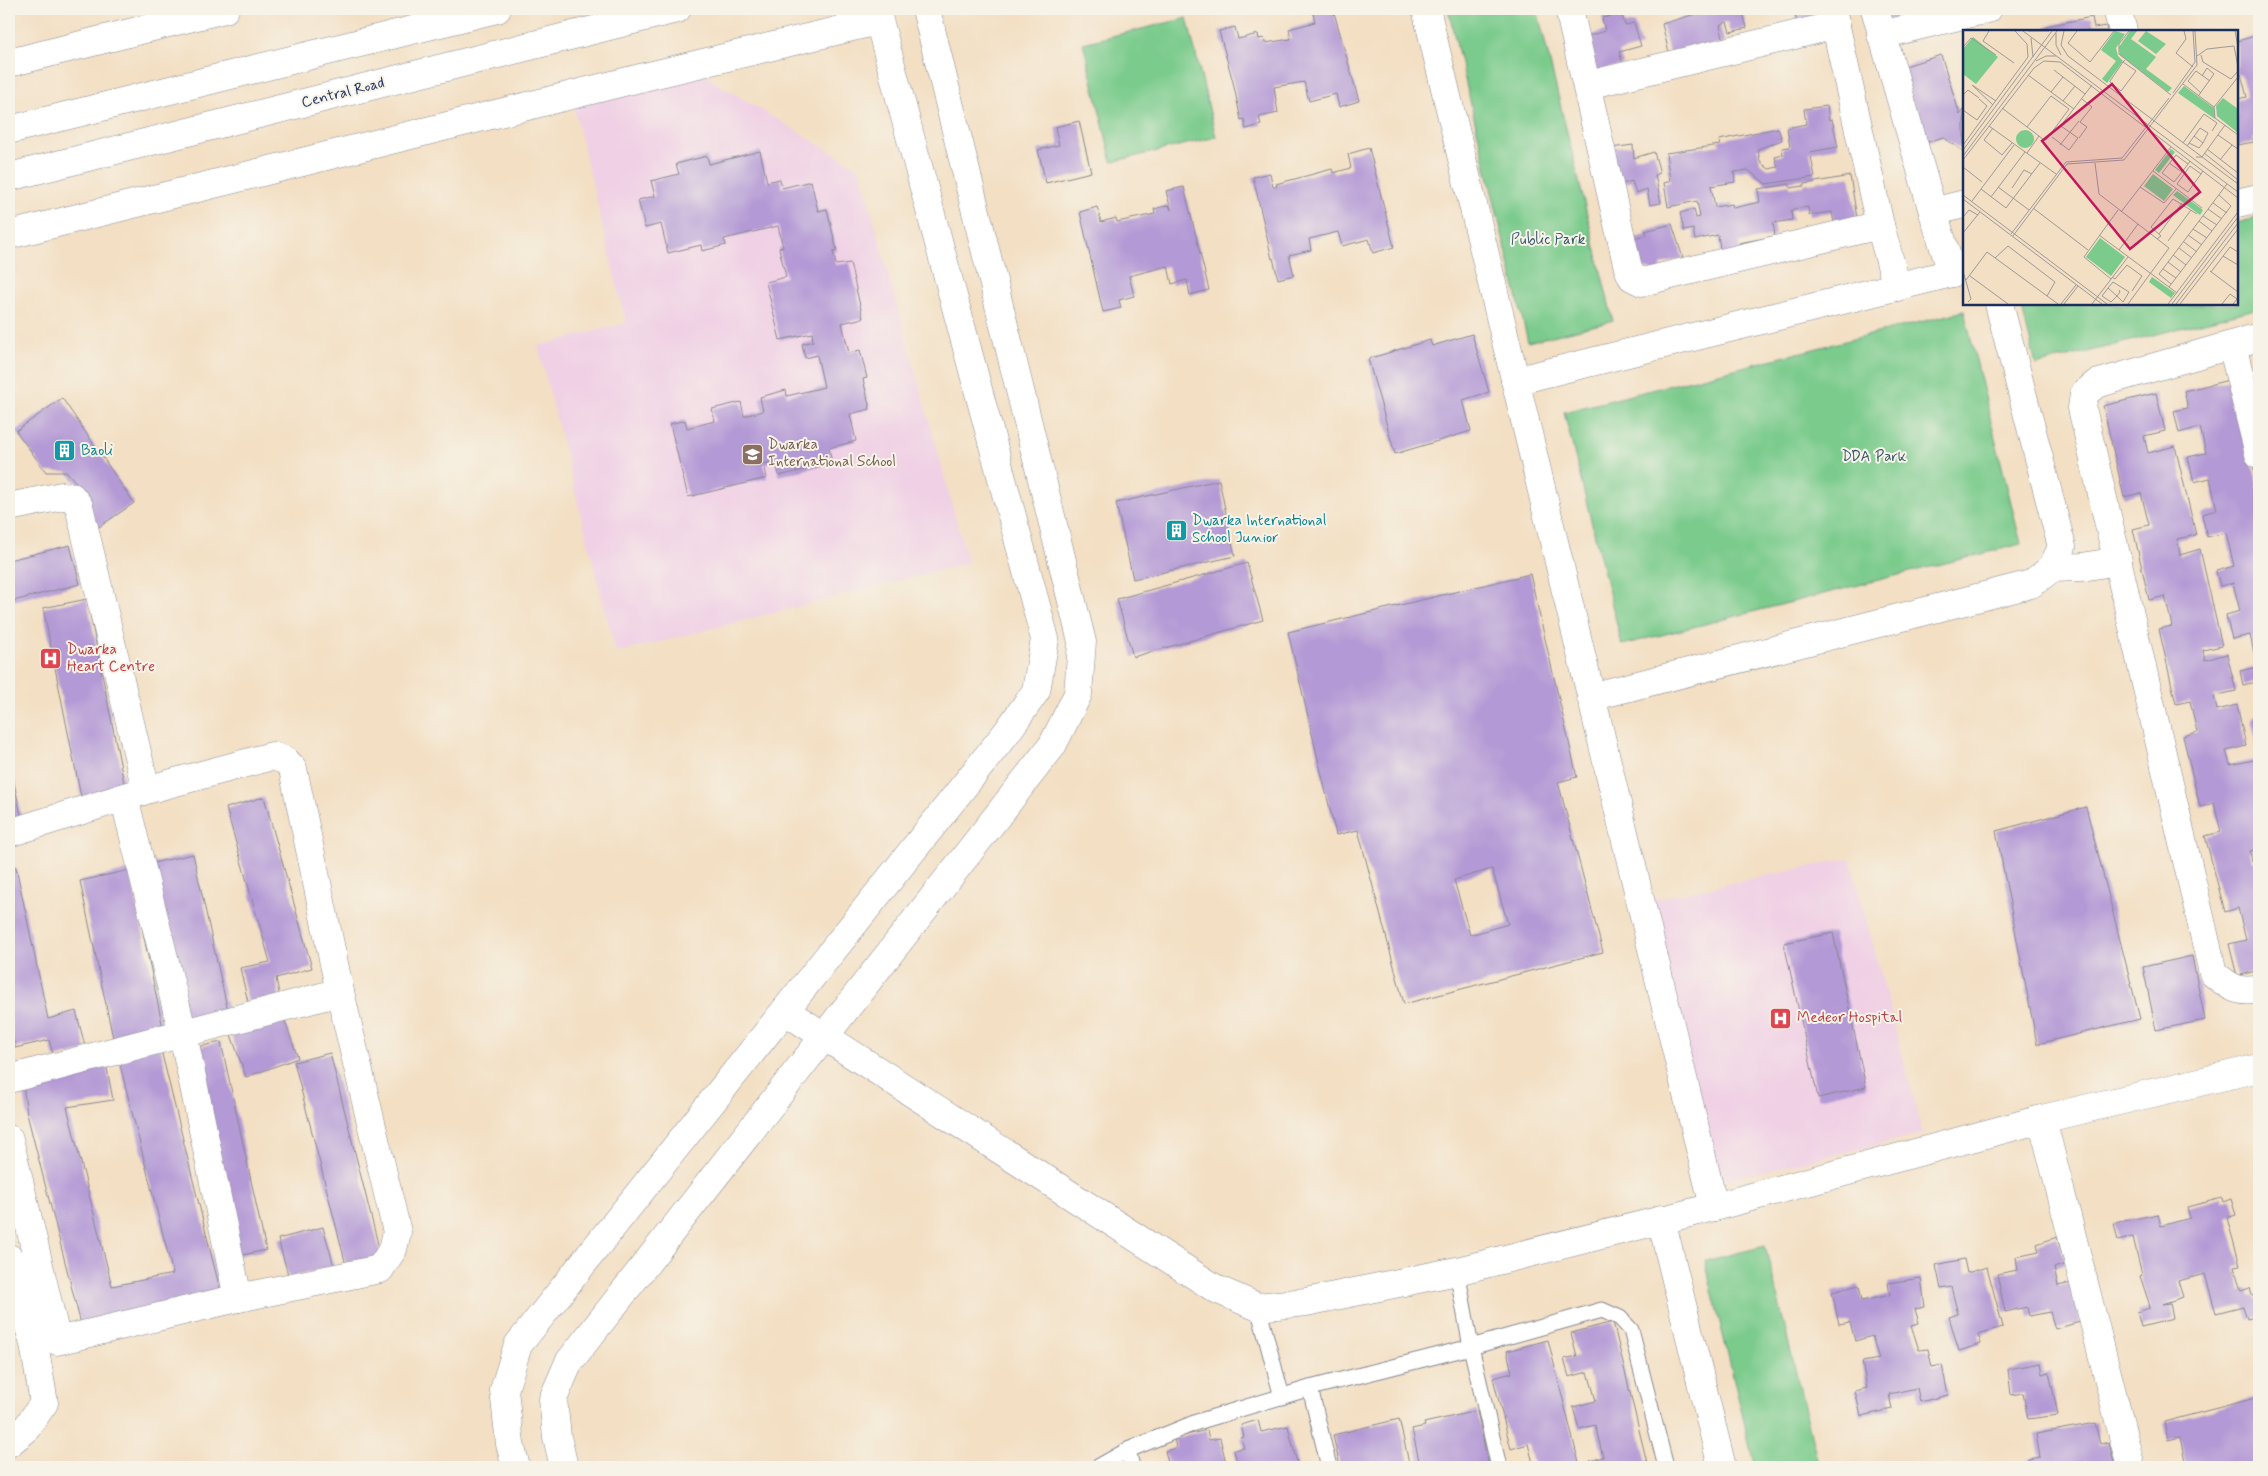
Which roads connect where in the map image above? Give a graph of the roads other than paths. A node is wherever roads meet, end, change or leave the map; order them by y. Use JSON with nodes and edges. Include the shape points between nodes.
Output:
{"nodes":[{"id":1,"x":225,"y":9,"type":"edge"},
{"id":2,"x":496,"y":9,"type":"edge"},
{"id":3,"x":676,"y":9,"type":"edge"},
{"id":4,"x":928,"y":9,"type":"edge"},
{"id":5,"x":1426,"y":9,"type":"edge"},
{"id":6,"x":1570,"y":9,"type":"edge"},
{"id":7,"x":1875,"y":9,"type":"edge"},
{"id":8,"x":1988,"y":9,"type":"edge"},
{"id":9,"x":2117,"y":9,"type":"edge"},
{"id":10,"x":186,"y":14,"type":"edge"},
{"id":11,"x":877,"y":15,"type":"edge"},
{"id":12,"x":1834,"y":17,"type":"edge"},
{"id":13,"x":2123,"y":30,"type":"edge"},
{"id":14,"x":1881,"y":35,"type":"junction"},
{"id":15,"x":9,"y":63,"type":"edge"},
{"id":16,"x":1588,"y":85,"type":"junction"},
{"id":17,"x":9,"y":130,"type":"edge"},
{"id":18,"x":9,"y":177,"type":"edge"},
{"id":19,"x":2259,"y":198,"type":"edge"},
{"id":20,"x":2238,"y":203,"type":"edge"},
{"id":21,"x":1963,"y":204,"type":"edge"},
{"id":22,"x":1933,"y":212,"type":"junction"},
{"id":23,"x":1880,"y":224,"type":"junction"},
{"id":24,"x":9,"y":235,"type":"edge"},
{"id":25,"x":1958,"y":272,"type":"edge"},
{"id":26,"x":1897,"y":287,"type":"junction"},
{"id":27,"x":1999,"y":305,"type":"edge"},
{"id":28,"x":2259,"y":337,"type":"edge"},
{"id":29,"x":2232,"y":345,"type":"junction"},
{"id":30,"x":1515,"y":381,"type":"junction"},
{"id":31,"x":2259,"y":454,"type":"edge"},
{"id":32,"x":9,"y":506,"type":"edge"},
{"id":33,"x":2118,"y":561,"type":"junction"},
{"id":34,"x":2052,"y":568,"type":"junction"},
{"id":35,"x":1591,"y":696,"type":"junction"},
{"id":36,"x":135,"y":794,"type":"junction"},
{"id":37,"x":9,"y":833,"type":"edge"},
{"id":38,"x":2259,"y":989,"type":"edge"},
{"id":39,"x":340,"y":992,"type":"junction"},
{"id":40,"x":785,"y":1011,"type":"junction"},
{"id":41,"x":183,"y":1034,"type":"junction"},
{"id":42,"x":824,"y":1037,"type":"junction"},
{"id":43,"x":2259,"y":1068,"type":"edge"},
{"id":44,"x":9,"y":1079,"type":"edge"},
{"id":45,"x":2042,"y":1119,"type":"junction"},
{"id":46,"x":9,"y":1139,"type":"edge"},
{"id":47,"x":1714,"y":1207,"type":"junction"},
{"id":48,"x":1661,"y":1219,"type":"junction"},
{"id":49,"x":9,"y":1258,"type":"edge"},
{"id":50,"x":1457,"y":1271,"type":"junction"},
{"id":51,"x":238,"y":1298,"type":"junction"},
{"id":52,"x":1258,"y":1307,"type":"junction"},
{"id":53,"x":46,"y":1343,"type":"junction"},
{"id":54,"x":1470,"y":1348,"type":"junction"},
{"id":55,"x":1310,"y":1388,"type":"junction"},
{"id":56,"x":1282,"y":1397,"type":"junction"},
{"id":57,"x":9,"y":1443,"type":"edge"},
{"id":58,"x":1128,"y":1450,"type":"junction"},
{"id":59,"x":516,"y":1467,"type":"edge"},
{"id":60,"x":564,"y":1467,"type":"edge"},
{"id":61,"x":1098,"y":1467,"type":"edge"},
{"id":62,"x":1132,"y":1467,"type":"edge"},
{"id":63,"x":1329,"y":1467,"type":"edge"},
{"id":64,"x":1499,"y":1467,"type":"edge"},
{"id":65,"x":1666,"y":1467,"type":"edge"},
{"id":66,"x":1722,"y":1467,"type":"edge"},
{"id":67,"x":2131,"y":1467,"type":"edge"}],
"edges":[{"from":1,"to":10,"type":"street"},
{"from":2,"to":17,"type":"street"},
{"from":3,"to":18,"type":"street","name":"Central Road"},
{"from":4,"to":42,"type":"street","via":[[1082,642],[1078,694],[1052,746]]},
{"from":5,"to":30,"type":"street"},
{"from":6,"to":16,"type":"street"},
{"from":7,"to":14,"type":"street"},
{"from":8,"to":14,"type":"street"},
{"from":9,"to":13,"type":"street"},
{"from":10,"to":15,"type":"street"},
{"from":11,"to":24,"type":"street"},
{"from":11,"to":40,"type":"street","via":[[1045,639],[1036,691],[1008,732]]},
{"from":12,"to":16,"type":"street"},
{"from":12,"to":23,"type":"street"},
{"from":14,"to":22,"type":"street"},
{"from":16,"to":23,"type":"street","via":[[1628,268],[1632,277],[1642,282]]},
{"from":19,"to":20,"type":"street"},
{"from":21,"to":22,"type":"street"},
{"from":22,"to":25,"type":"street"},
{"from":23,"to":26,"type":"street"},
{"from":25,"to":26,"type":"street"},
{"from":26,"to":30,"type":"street"},
{"from":27,"to":34,"type":"street","via":[[2062,547]]},
{"from":28,"to":29,"type":"street"},
{"from":29,"to":31,"type":"street"},
{"from":29,"to":33,"type":"street","via":[[2096,384],[2084,394],[2082,408]]},
{"from":30,"to":35,"type":"street"},
{"from":32,"to":36,"type":"street","via":[[62,496],[72,497],[80,506]]},
{"from":33,"to":34,"type":"street"},
{"from":33,"to":38,"type":"street","via":[[2213,973],[2229,987],[2250,991]]},
{"from":34,"to":35,"type":"street","via":[[2031,584]]},
{"from":35,"to":47,"type":"street"},
{"from":36,"to":37,"type":"street"},
{"from":36,"to":39,"type":"street","via":[[272,756],[285,760],[293,770]]},
{"from":36,"to":41,"type":"street"},
{"from":39,"to":41,"type":"street"},
{"from":39,"to":51,"type":"street","via":[[398,1232],[393,1249],[380,1270]]},
{"from":40,"to":42,"type":"street"},
{"from":40,"to":59,"type":"street","via":[[518,1345],[504,1390]]},
{"from":41,"to":44,"type":"street"},
{"from":41,"to":51,"type":"street"},
{"from":42,"to":52,"type":"street","via":[[1216,1289]]},
{"from":42,"to":60,"type":"street","via":[[569,1362],[552,1399]]},
{"from":43,"to":45,"type":"street"},
{"from":45,"to":47,"type":"street"},
{"from":45,"to":67,"type":"street"},
{"from":46,"to":53,"type":"street"},
{"from":47,"to":48,"type":"street"},
{"from":48,"to":50,"type":"street"},
{"from":48,"to":66,"type":"street"},
{"from":49,"to":53,"type":"street"},
{"from":50,"to":52,"type":"street","via":[[1306,1302]]},
{"from":50,"to":54,"type":"lane"},
{"from":51,"to":53,"type":"street"},
{"from":52,"to":56,"type":"lane"},
{"from":53,"to":57,"type":"street","via":[[44,1403],[25,1430]]},
{"from":54,"to":55,"type":"lane"},
{"from":54,"to":64,"type":"lane"},
{"from":54,"to":65,"type":"lane","via":[[1602,1310],[1620,1318],[1632,1330]]},
{"from":55,"to":56,"type":"lane"},
{"from":55,"to":63,"type":"lane"},
{"from":56,"to":58,"type":"lane","via":[[1198,1422]]},
{"from":58,"to":61,"type":"lane"},
{"from":58,"to":62,"type":"lane"}]}
